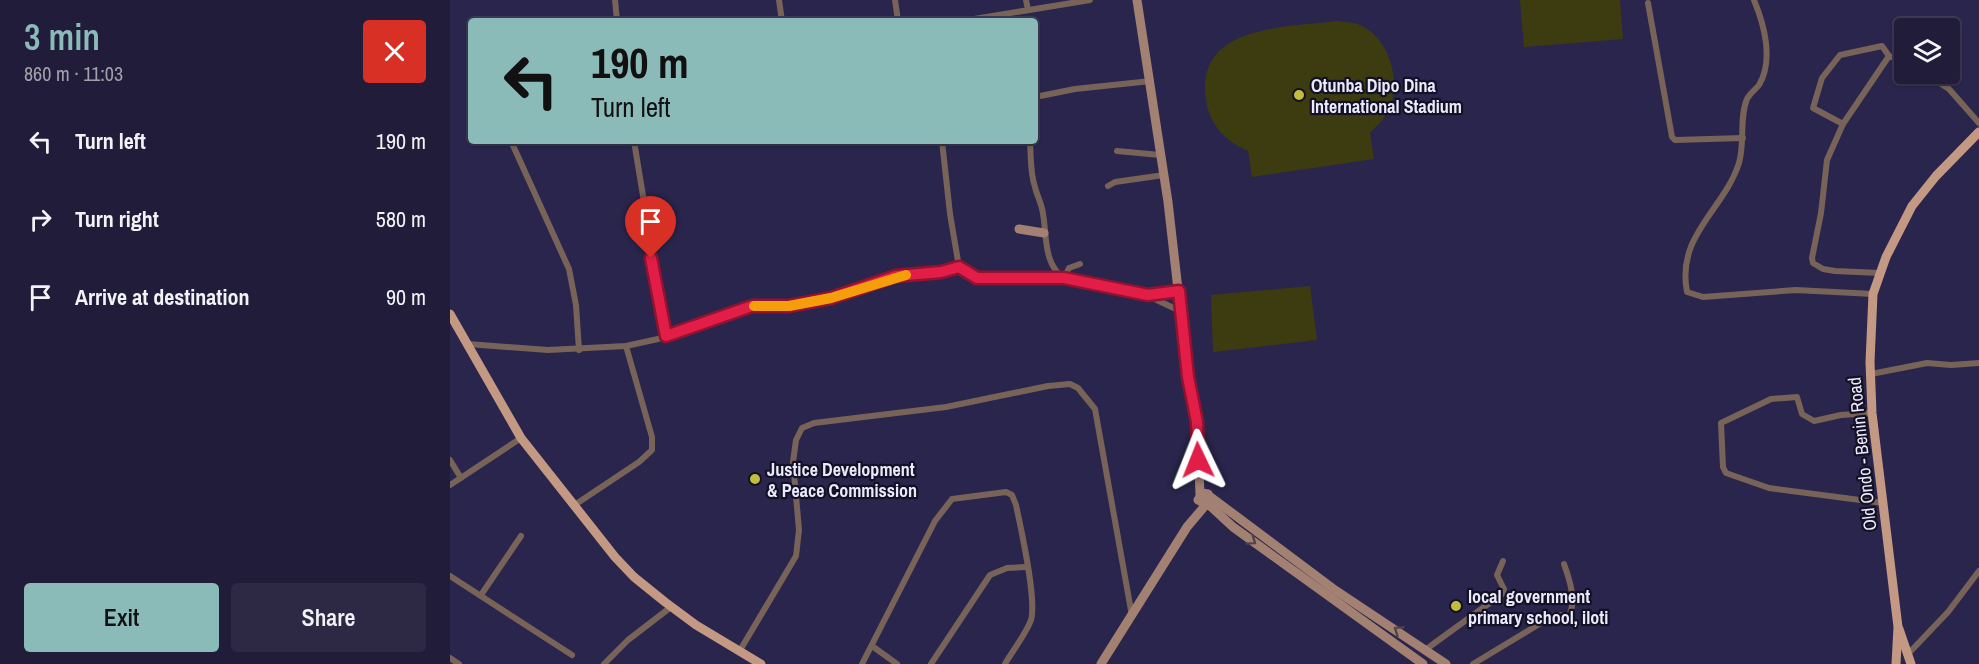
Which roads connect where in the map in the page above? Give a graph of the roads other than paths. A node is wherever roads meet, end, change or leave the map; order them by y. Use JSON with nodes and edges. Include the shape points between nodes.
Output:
{"nodes":[{"id":1,"x":615,"y":0,"type":"edge"},
{"id":2,"x":779,"y":0,"type":"edge"},
{"id":3,"x":895,"y":0,"type":"edge"},
{"id":4,"x":1026,"y":0,"type":"edge"},
{"id":5,"x":1090,"y":0,"type":"edge"},
{"id":6,"x":1137,"y":0,"type":"edge"},
{"id":7,"x":1754,"y":0,"type":"edge"},
{"id":8,"x":1648,"y":3,"type":"dead end"},
{"id":9,"x":1028,"y":10,"type":"junction"},
{"id":10,"x":617,"y":18,"type":"edge"},
{"id":11,"x":782,"y":18,"type":"edge"},
{"id":12,"x":898,"y":18,"type":"edge"},
{"id":13,"x":980,"y":18,"type":"edge"},
{"id":14,"x":1889,"y":56,"type":"junction"},
{"id":15,"x":1894,"y":58,"type":"edge"},
{"id":16,"x":1151,"y":81,"type":"junction"},
{"id":17,"x":1941,"y":84,"type":"edge"},
{"id":18,"x":1038,"y":96,"type":"edge"},
{"id":19,"x":1979,"y":123,"type":"edge"},
{"id":20,"x":1843,"y":124,"type":"junction"},
{"id":21,"x":1979,"y":132,"type":"edge"},
{"id":22,"x":1743,"y":138,"type":"junction"},
{"id":23,"x":512,"y":144,"type":"edge"},
{"id":24,"x":634,"y":144,"type":"edge"},
{"id":25,"x":942,"y":144,"type":"edge"},
{"id":26,"x":1030,"y":144,"type":"edge"},
{"id":27,"x":1117,"y":151,"type":"dead end"},
{"id":28,"x":1160,"y":155,"type":"junction"},
{"id":29,"x":1164,"y":175,"type":"junction"},
{"id":30,"x":1108,"y":186,"type":"dead end"},
{"id":31,"x":1019,"y":229,"type":"dead end"},
{"id":32,"x":1044,"y":233,"type":"junction"},
{"id":33,"x":1080,"y":264,"type":"dead end"},
{"id":34,"x":959,"y":267,"type":"junction"},
{"id":35,"x":1880,"y":273,"type":"junction"},
{"id":36,"x":1064,"y":278,"type":"junction"},
{"id":37,"x":1179,"y":291,"type":"junction"},
{"id":38,"x":1873,"y":294,"type":"junction"},
{"id":39,"x":1148,"y":295,"type":"junction"},
{"id":40,"x":1180,"y":311,"type":"junction"},
{"id":41,"x":450,"y":314,"type":"edge"},
{"id":42,"x":666,"y":336,"type":"junction"},
{"id":43,"x":468,"y":344,"type":"junction"},
{"id":44,"x":626,"y":346,"type":"junction"},
{"id":45,"x":579,"y":350,"type":"junction"},
{"id":46,"x":1979,"y":363,"type":"edge"},
{"id":47,"x":1871,"y":374,"type":"junction"},
{"id":48,"x":1872,"y":413,"type":"junction"},
{"id":49,"x":520,"y":438,"type":"junction"},
{"id":50,"x":450,"y":460,"type":"edge"},
{"id":51,"x":461,"y":478,"type":"junction"},
{"id":52,"x":450,"y":485,"type":"edge"},
{"id":53,"x":1204,"y":499,"type":"junction"},
{"id":54,"x":1883,"y":503,"type":"junction"},
{"id":55,"x":573,"y":506,"type":"junction"},
{"id":56,"x":521,"y":536,"type":"dead end"},
{"id":57,"x":1503,"y":561,"type":"dead end"},
{"id":58,"x":1564,"y":564,"type":"dead end"},
{"id":59,"x":1026,"y":567,"type":"junction"},
{"id":60,"x":1979,"y":571,"type":"edge"},
{"id":61,"x":450,"y":576,"type":"edge"},
{"id":62,"x":481,"y":595,"type":"junction"},
{"id":63,"x":671,"y":607,"type":"junction"},
{"id":64,"x":1132,"y":616,"type":"junction"},
{"id":65,"x":1898,"y":627,"type":"junction"},
{"id":66,"x":872,"y":646,"type":"junction"},
{"id":67,"x":1425,"y":650,"type":"junction"},
{"id":68,"x":739,"y":652,"type":"junction"},
{"id":69,"x":1909,"y":653,"type":"junction"},
{"id":70,"x":572,"y":655,"type":"dead end"},
{"id":71,"x":450,"y":658,"type":"edge"},
{"id":72,"x":1419,"y":663,"type":"edge"},
{"id":73,"x":459,"y":664,"type":"edge"},
{"id":74,"x":604,"y":664,"type":"edge"},
{"id":75,"x":761,"y":664,"type":"edge"},
{"id":76,"x":862,"y":664,"type":"edge"},
{"id":77,"x":897,"y":664,"type":"edge"},
{"id":78,"x":931,"y":664,"type":"edge"},
{"id":79,"x":1005,"y":664,"type":"edge"},
{"id":80,"x":1101,"y":664,"type":"edge"},
{"id":81,"x":1446,"y":664,"type":"edge"},
{"id":82,"x":1473,"y":664,"type":"edge"},
{"id":83,"x":1896,"y":664,"type":"edge"},
{"id":84,"x":1911,"y":664,"type":"edge"}],
"edges":[{"from":1,"to":10,"type":"street"},
{"from":2,"to":11,"type":"street"},
{"from":3,"to":12,"type":"street"},
{"from":4,"to":9,"type":"street"},
{"from":5,"to":9,"type":"street"},
{"from":6,"to":16,"type":"street"},
{"from":7,"to":22,"type":"street","via":[[1763,26],[1766,57],[1759,85],[1745,106]]},
{"from":8,"to":22,"type":"street","via":[[1672,137]]},
{"from":9,"to":13,"type":"street"},
{"from":14,"to":15,"type":"street"},
{"from":14,"to":20,"type":"street"},
{"from":14,"to":20,"type":"street","via":[[1882,46],[1840,55],[1822,78],[1813,108]]},
{"from":16,"to":18,"type":"street","via":[[1075,88]]},
{"from":16,"to":28,"type":"street"},
{"from":17,"to":19,"type":"street"},
{"from":20,"to":35,"type":"street","via":[[1827,160],[1813,263],[1823,269]]},
{"from":21,"to":35,"type":"main road","name":"Old Ondo - Benin Road","via":[[1912,206]]},
{"from":22,"to":38,"type":"street","via":[[1739,163],[1687,256],[1687,292],[1703,297],[1796,290]]},
{"from":23,"to":45,"type":"street","via":[[568,269],[576,305]]},
{"from":24,"to":42,"type":"street"},
{"from":25,"to":34,"type":"street"},
{"from":26,"to":32,"type":"street"},
{"from":27,"to":28,"type":"street"},
{"from":28,"to":29,"type":"street"},
{"from":29,"to":30,"type":"street"},
{"from":29,"to":37,"type":"street"},
{"from":31,"to":32,"type":"street"},
{"from":32,"to":36,"type":"street","via":[[1052,265]]},
{"from":33,"to":36,"type":"street","via":[[1069,268]]},
{"from":34,"to":36,"type":"street","via":[[977,278]]},
{"from":34,"to":42,"type":"street","via":[[896,276],[789,306],[752,306]]},
{"from":35,"to":38,"type":"main road","name":"Old Ondo - Benin Road"},
{"from":36,"to":39,"type":"street"},
{"from":37,"to":39,"type":"street"},
{"from":37,"to":40,"type":"street"},
{"from":38,"to":47,"type":"main road","name":"Old Ondo - Benin Road"},
{"from":39,"to":40,"type":"street"},
{"from":40,"to":53,"type":"street"},
{"from":41,"to":43,"type":"main road"},
{"from":42,"to":44,"type":"street"},
{"from":43,"to":45,"type":"street"},
{"from":43,"to":49,"type":"main road"},
{"from":44,"to":45,"type":"street"},
{"from":44,"to":55,"type":"street","via":[[652,437],[652,450]]},
{"from":46,"to":47,"type":"street","via":[[1928,363]]},
{"from":47,"to":48,"type":"main road","name":"Old Ondo - Benin Road"},
{"from":48,"to":54,"type":"main road","name":"Old Ondo - Benin Road"},
{"from":48,"to":54,"type":"street","via":[[1841,415],[1820,422],[1802,414],[1797,397],[1771,399],[1721,423],[1723,467],[1726,473],[1769,488]]},
{"from":49,"to":51,"type":"street"},
{"from":49,"to":55,"type":"main road"},
{"from":50,"to":51,"type":"street"},
{"from":51,"to":52,"type":"street"},
{"from":53,"to":64,"type":"street"},
{"from":67,"to":53,"type":"street","one_way":true},
{"from":53,"to":72,"type":"street","one_way":true,"via":[[1233,527]]},
{"from":54,"to":65,"type":"main road","name":"Old Ondo - Benin Road"},
{"from":55,"to":63,"type":"main road","via":[[634,578]]},
{"from":56,"to":62,"type":"street"},
{"from":57,"to":67,"type":"street","via":[[1497,574],[1504,592]]},
{"from":58,"to":82,"type":"street","via":[[1570,585],[1569,615],[1554,615]]},
{"from":59,"to":66,"type":"street","via":[[1012,495],[1005,492],[952,499],[935,521]]},
{"from":59,"to":78,"type":"street","via":[[1007,568],[990,575]]},
{"from":59,"to":79,"type":"street","via":[[1031,583],[1031,620]]},
{"from":60,"to":69,"type":"street","via":[[1948,612]]},
{"from":61,"to":62,"type":"street"},
{"from":62,"to":70,"type":"street"},
{"from":63,"to":68,"type":"main road"},
{"from":63,"to":74,"type":"street"},
{"from":64,"to":68,"type":"street","via":[[1095,409],[1070,384],[1048,386],[946,407],[813,423],[802,428],[793,462],[799,530],[796,556]]},
{"from":64,"to":80,"type":"street"},
{"from":65,"to":69,"type":"main road","name":"Old Ondo - Benin Road"},
{"from":65,"to":83,"type":"main road","name":"Old Ondo - Benin Road"},
{"from":66,"to":76,"type":"street"},
{"from":66,"to":77,"type":"street"},
{"from":67,"to":81,"type":"street"},
{"from":68,"to":75,"type":"main road"},
{"from":69,"to":84,"type":"main road","name":"Old Ondo - Benin Road"},
{"from":71,"to":73,"type":"street"}]}
